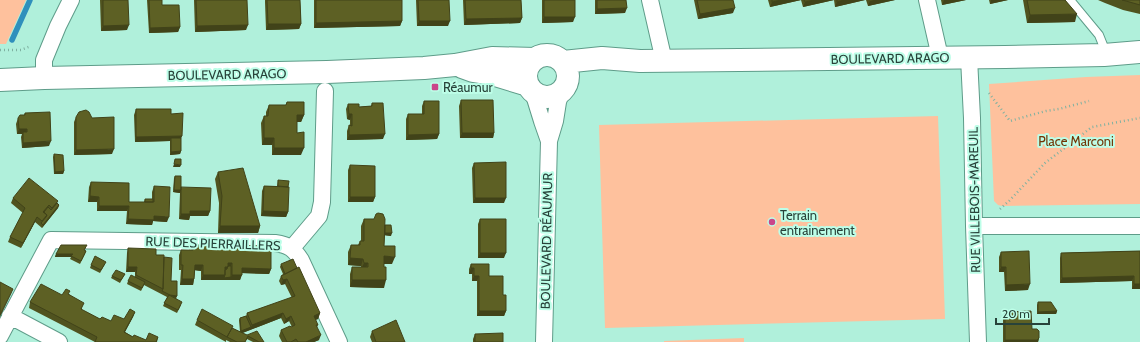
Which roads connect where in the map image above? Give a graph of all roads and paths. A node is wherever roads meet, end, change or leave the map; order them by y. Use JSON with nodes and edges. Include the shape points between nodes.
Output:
{"nodes":[{"id":1,"x":71,"y":0,"type":"edge"},
{"id":2,"x":650,"y":0,"type":"edge"},
{"id":3,"x":927,"y":0,"type":"edge"},
{"id":4,"x":1070,"y":0,"type":"edge"},
{"id":5,"x":36,"y":47,"type":"dead end"},
{"id":6,"x":0,"y":50,"type":"edge"},
{"id":7,"x":1140,"y":52,"type":"edge"},
{"id":8,"x":1104,"y":55,"type":"junction"},
{"id":9,"x":940,"y":58,"type":"junction"},
{"id":10,"x":969,"y":58,"type":"junction"},
{"id":11,"x":535,"y":59,"type":"junction"},
{"id":12,"x":640,"y":61,"type":"junction"},
{"id":13,"x":664,"y":61,"type":"junction"},
{"id":14,"x":563,"y":62,"type":"junction"},
{"id":15,"x":455,"y":65,"type":"junction"},
{"id":16,"x":44,"y":78,"type":"junction"},
{"id":17,"x":0,"y":80,"type":"edge"},
{"id":18,"x":564,"y":88,"type":"junction"},
{"id":19,"x":530,"y":89,"type":"junction"},
{"id":20,"x":325,"y":92,"type":"dead end"},
{"id":21,"x":989,"y":93,"type":"dead end"},
{"id":22,"x":1089,"y":101,"type":"dead end"},
{"id":23,"x":1140,"y":118,"type":"edge"},
{"id":24,"x":549,"y":141,"type":"junction"},
{"id":25,"x":999,"y":210,"type":"dead end"},
{"id":26,"x":974,"y":226,"type":"junction"},
{"id":27,"x":1140,"y":226,"type":"edge"},
{"id":28,"x":292,"y":248,"type":"junction"},
{"id":29,"x":10,"y":316,"type":"junction"},
{"id":30,"x":0,"y":336,"type":"edge"},
{"id":31,"x":58,"y":342,"type":"edge"},
{"id":32,"x":339,"y":342,"type":"edge"},
{"id":33,"x":544,"y":342,"type":"edge"},
{"id":34,"x":978,"y":342,"type":"edge"}],
"edges":[{"from":1,"to":16,"type":"street","via":[[44,60]]},
{"from":2,"to":13,"type":"street"},
{"from":3,"to":9,"type":"street"},
{"from":4,"to":8,"type":"lane","via":[[1099,35]]},
{"from":5,"to":6,"type":"path"},
{"from":7,"to":8,"type":"main road","name":"BOULEVARD ARAGO"},
{"from":8,"to":10,"type":"main road","name":"BOULEVARD ARAGO"},
{"from":9,"to":10,"type":"main road","name":"BOULEVARD ARAGO"},
{"from":9,"to":13,"type":"main road","name":"BOULEVARD ARAGO"},
{"from":10,"to":26,"type":"street","name":"RUE VILLEBOIS-MAREUIL"},
{"from":11,"to":14,"type":"main road","via":[[540,56],[552,56]]},
{"from":11,"to":15,"type":"main road","name":"BOULEVARD ARAGO","via":[[492,58]]},
{"from":11,"to":19,"type":"main road","via":[[526,74]]},
{"from":12,"to":13,"type":"main road","name":"BOULEVARD ARAGO"},
{"from":12,"to":14,"type":"main road","name":"BOULEVARD ARAGO","via":[[602,58]]},
{"from":12,"to":18,"type":"main road","name":"BOULEVARD ARAGO","via":[[586,74]]},
{"from":14,"to":18,"type":"main road","via":[[568,73]]},
{"from":15,"to":16,"type":"main road","name":"BOULEVARD ARAGO","via":[[327,72]]},
{"from":15,"to":19,"type":"main road","name":"BOULEVARD ARAGO","via":[[492,74]]},
{"from":16,"to":17,"type":"main road","name":"BOULEVARD ARAGO"},
{"from":18,"to":19,"type":"main road","via":[[553,97],[539,96]]},
{"from":18,"to":24,"type":"street","name":"BOULEVARD RÉAUMUR"},
{"from":19,"to":24,"type":"street","name":"BOULEVARD RÉAUMUR"},
{"from":20,"to":28,"type":"street","via":[[322,202],[319,216]]},
{"from":21,"to":22,"type":"path","via":[[1010,121]]},
{"from":23,"to":25,"type":"path","via":[[1092,127],[1045,163]]},
{"from":24,"to":33,"type":"street","name":"BOULEVARD RÉAUMUR"},
{"from":26,"to":27,"type":"street"},
{"from":26,"to":34,"type":"street","name":"RUE VILLEBOIS-MAREUIL"},
{"from":28,"to":29,"type":"street","name":"RUE DES PIERRAILLERS","via":[[275,243],[52,240]]},
{"from":28,"to":32,"type":"street","name":"RUE DES PIERRAILLERS","via":[[301,260]]},
{"from":29,"to":30,"type":"street"},
{"from":29,"to":31,"type":"street"}]}
